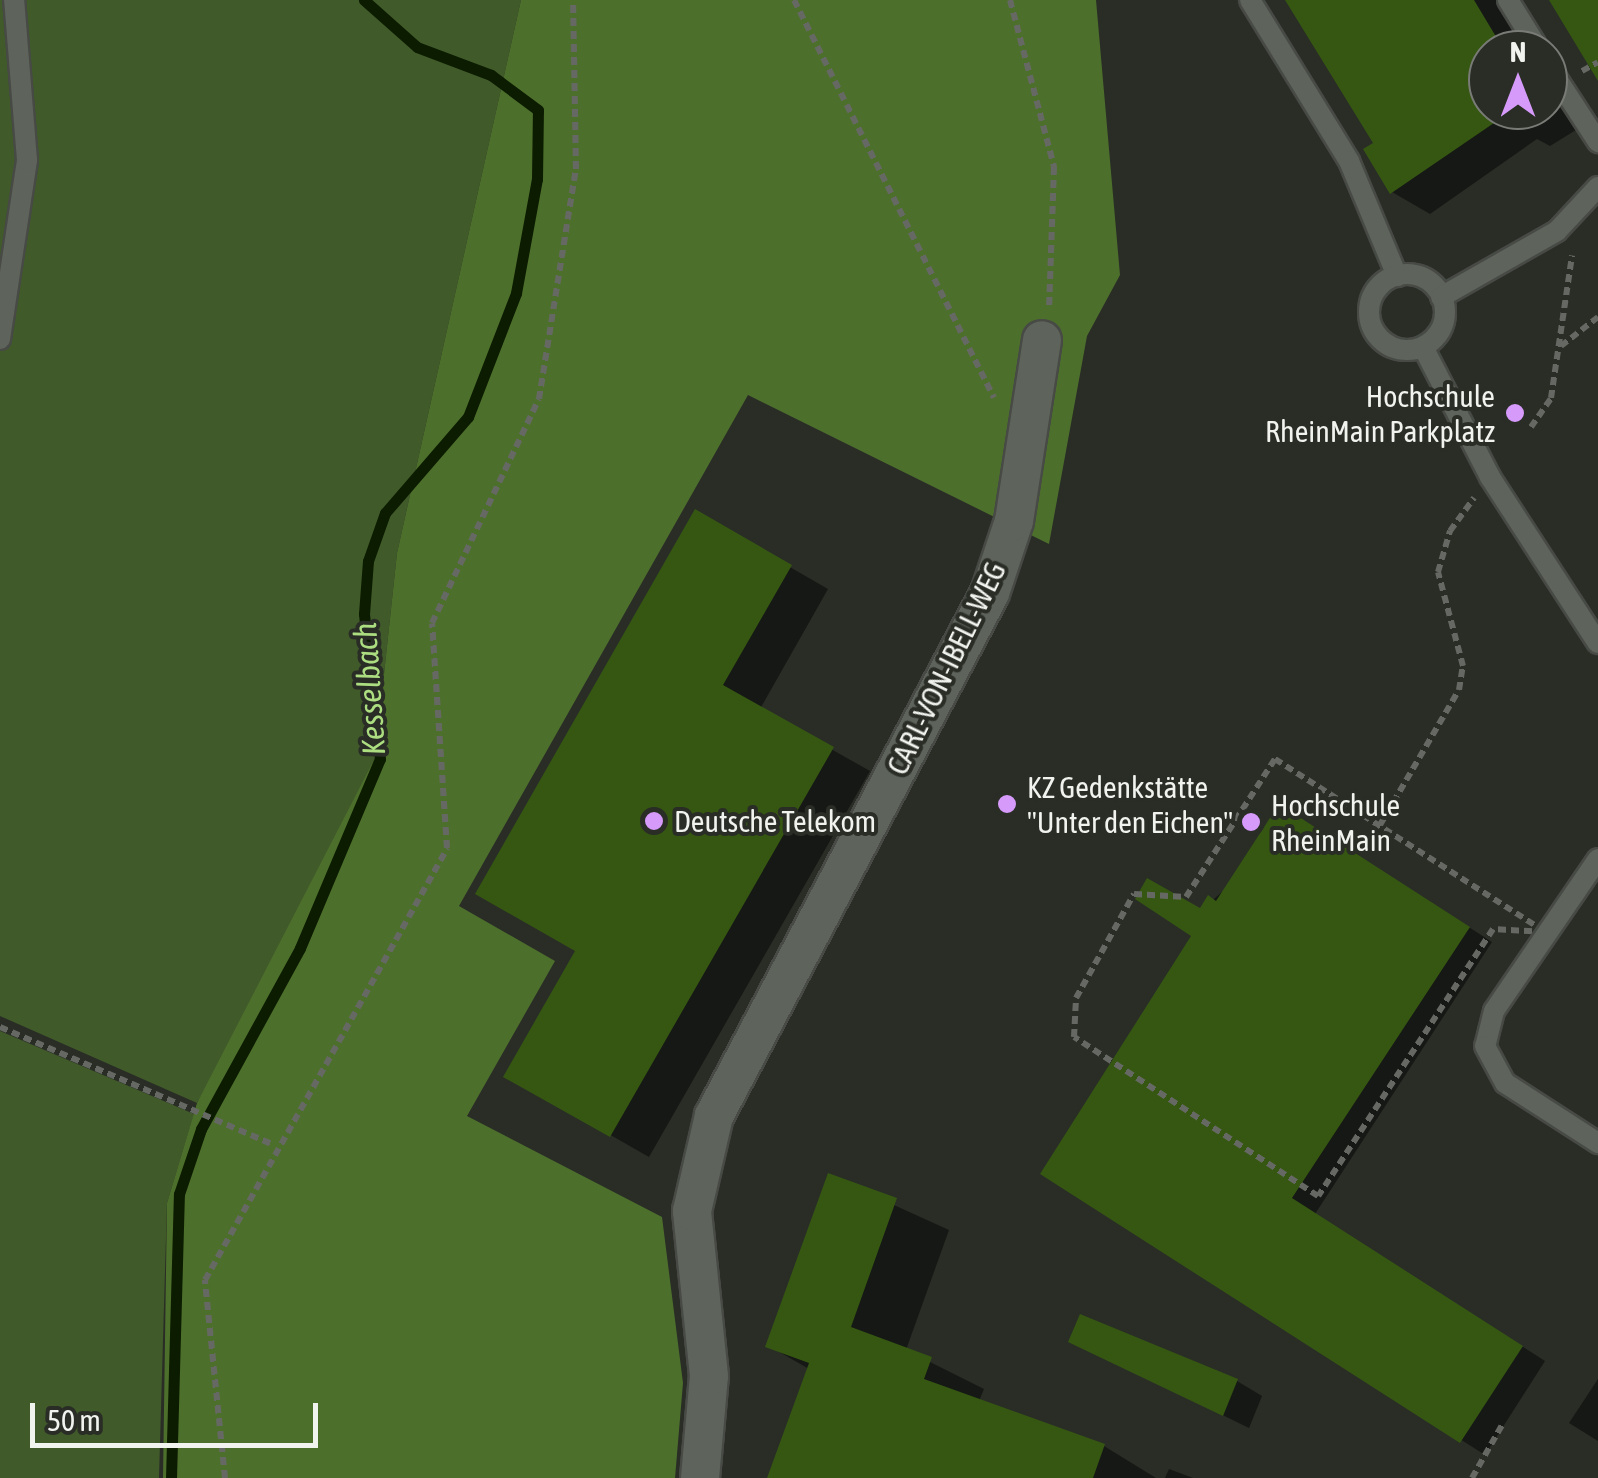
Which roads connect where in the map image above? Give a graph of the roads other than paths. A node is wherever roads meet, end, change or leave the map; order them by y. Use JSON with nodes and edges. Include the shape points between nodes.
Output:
{"nodes":[{"id":1,"x":14,"y":0,"type":"edge"},
{"id":2,"x":1250,"y":0,"type":"edge"},
{"id":3,"x":1508,"y":0,"type":"edge"},
{"id":4,"x":1527,"y":30,"type":"edge"},
{"id":5,"x":1568,"y":96,"type":"edge"},
{"id":6,"x":1598,"y":142,"type":"edge"},
{"id":7,"x":1598,"y":187,"type":"edge"},
{"id":8,"x":1397,"y":276,"type":"junction"},
{"id":9,"x":1442,"y":297,"type":"junction"},
{"id":10,"x":0,"y":339,"type":"edge"},
{"id":11,"x":1042,"y":340,"type":"road end"},
{"id":12,"x":1422,"y":347,"type":"junction"},
{"id":13,"x":1598,"y":643,"type":"edge"},
{"id":14,"x":1598,"y":859,"type":"edge"},
{"id":15,"x":1598,"y":1143,"type":"edge"},
{"id":16,"x":700,"y":1478,"type":"edge"}],
"edges":[{"from":1,"to":10,"type":"lane","via":[[27,160]]},
{"from":2,"to":8,"type":"lane","via":[[1349,161]]},
{"from":3,"to":4,"type":"lane"},
{"from":5,"to":6,"type":"lane"},
{"from":7,"to":9,"type":"lane","via":[[1578,214]]},
{"from":8,"to":9,"type":"lane","via":[[1428,281]]},
{"from":8,"to":12,"type":"lane","via":[[1372,298],[1370,322],[1396,349]]},
{"from":9,"to":12,"type":"lane","via":[[1444,320]]},
{"from":11,"to":16,"type":"street","name":"CARL-VON-IBELL-WEG","via":[[990,594],[714,1116],[692,1211],[708,1376]]},
{"from":12,"to":13,"type":"lane","via":[[1490,478]]},
{"from":14,"to":15,"type":"lane","via":[[1494,1010],[1485,1046],[1505,1083]]}]}
